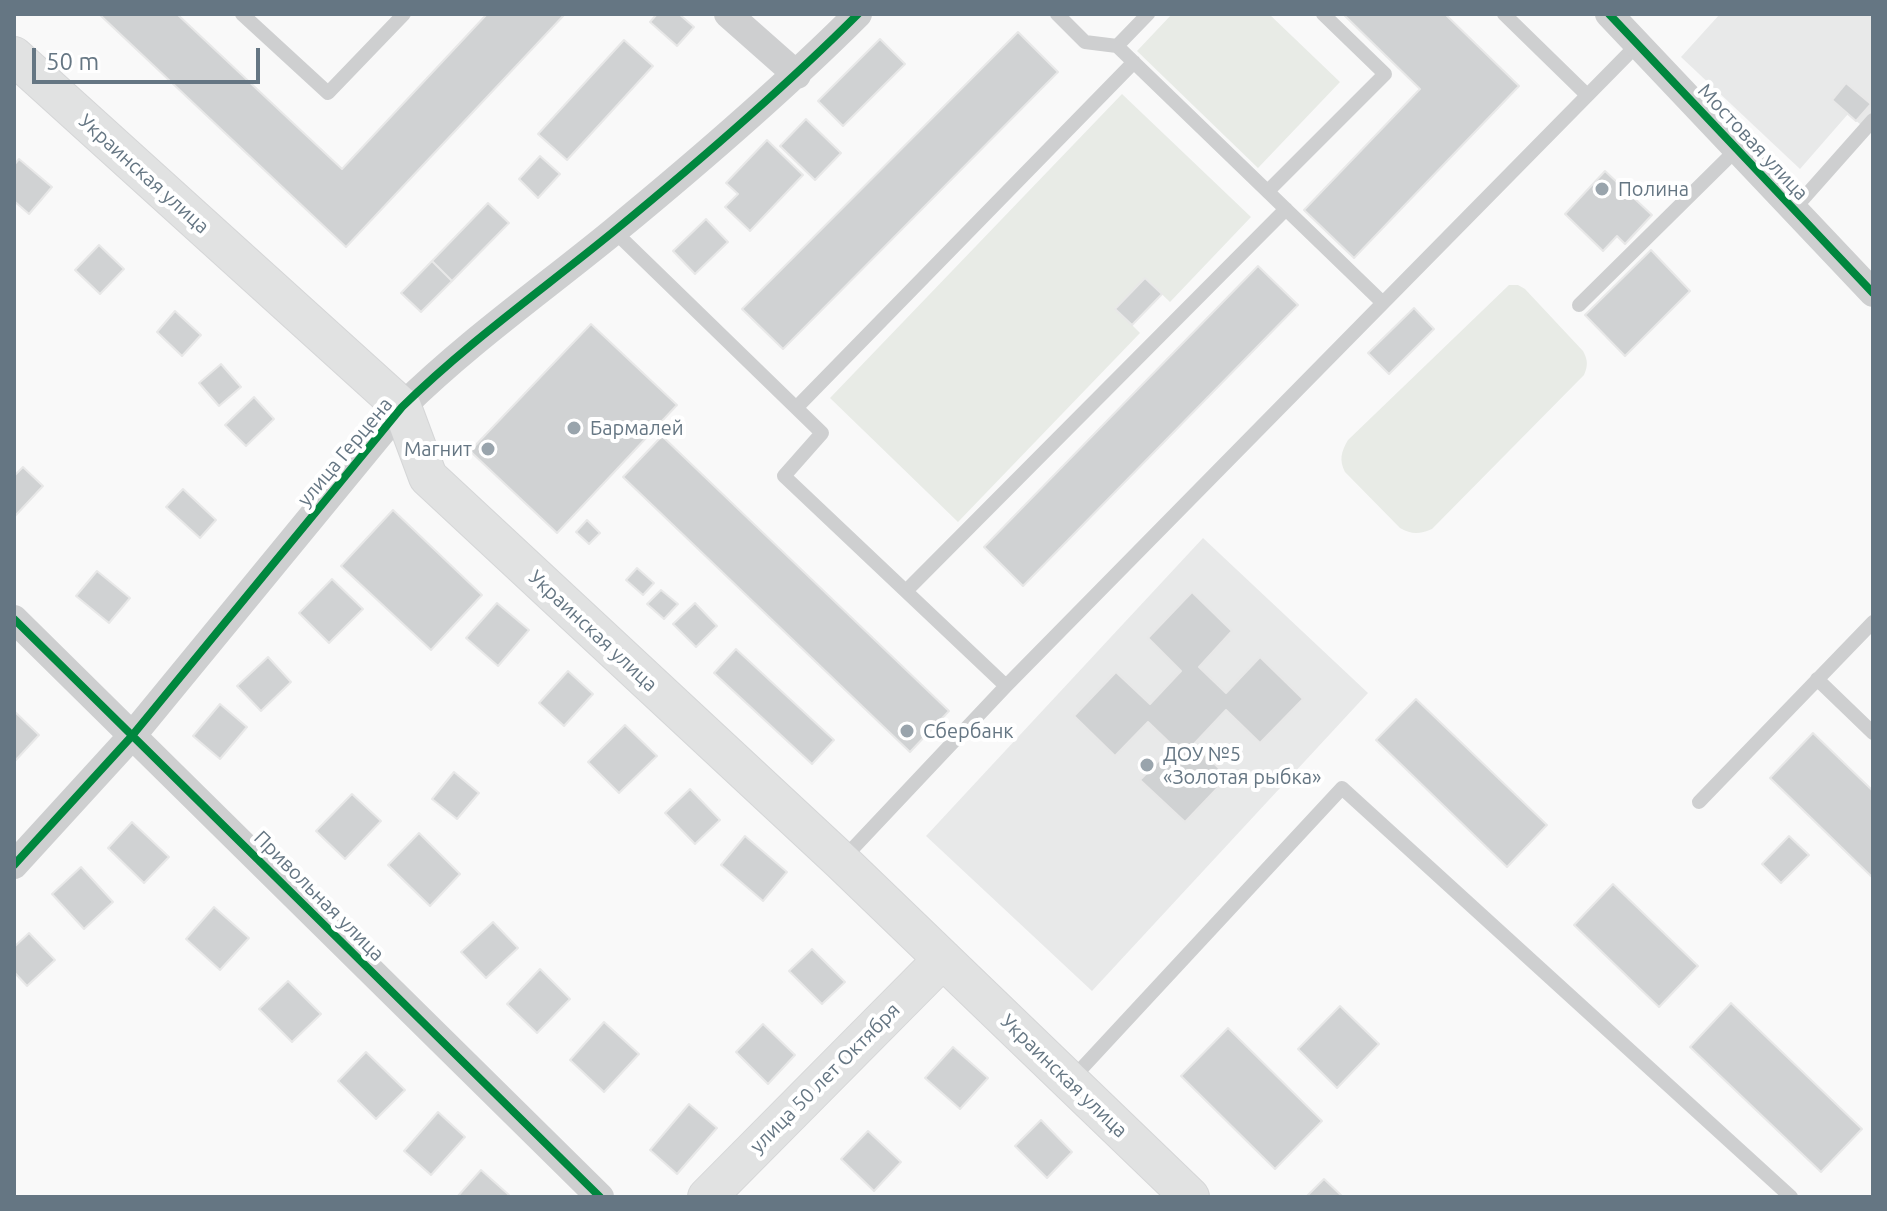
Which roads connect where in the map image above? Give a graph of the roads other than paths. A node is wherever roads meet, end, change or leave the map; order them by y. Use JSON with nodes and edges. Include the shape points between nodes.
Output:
{"nodes":[{"id":1,"x":242,"y":14,"type":"edge"},
{"id":2,"x":404,"y":14,"type":"edge"},
{"id":3,"x":728,"y":14,"type":"edge"},
{"id":4,"x":858,"y":14,"type":"edge"},
{"id":5,"x":1057,"y":14,"type":"edge"},
{"id":6,"x":1148,"y":14,"type":"edge"},
{"id":7,"x":1323,"y":14,"type":"edge"},
{"id":8,"x":1504,"y":14,"type":"edge"},
{"id":9,"x":1609,"y":14,"type":"edge"},
{"id":10,"x":1638,"y":44,"type":"junction"},
{"id":11,"x":1117,"y":46,"type":"junction"},
{"id":12,"x":14,"y":56,"type":"edge"},
{"id":13,"x":1134,"y":62,"type":"junction"},
{"id":14,"x":797,"y":75,"type":"junction"},
{"id":15,"x":1587,"y":95,"type":"junction"},
{"id":16,"x":1873,"y":120,"type":"edge"},
{"id":17,"x":1737,"y":149,"type":"junction"},
{"id":18,"x":1268,"y":191,"type":"junction"},
{"id":19,"x":1286,"y":209,"type":"junction"},
{"id":20,"x":1794,"y":209,"type":"junction"},
{"id":21,"x":614,"y":231,"type":"junction"},
{"id":22,"x":1873,"y":293,"type":"edge"},
{"id":23,"x":1383,"y":303,"type":"junction"},
{"id":24,"x":1579,"y":305,"type":"dead end"},
{"id":25,"x":402,"y":407,"type":"junction"},
{"id":26,"x":797,"y":407,"type":"junction"},
{"id":27,"x":906,"y":591,"type":"junction"},
{"id":28,"x":14,"y":619,"type":"edge"},
{"id":29,"x":1873,"y":622,"type":"edge"},
{"id":30,"x":1817,"y":679,"type":"junction"},
{"id":31,"x":1006,"y":686,"type":"junction"},
{"id":32,"x":1873,"y":733,"type":"edge"},
{"id":33,"x":131,"y":737,"type":"junction"},
{"id":34,"x":1699,"y":802,"type":"dead end"},
{"id":35,"x":841,"y":861,"type":"junction"},
{"id":36,"x":14,"y":865,"type":"edge"},
{"id":37,"x":943,"y":959,"type":"junction"},
{"id":38,"x":1070,"y":1081,"type":"junction"},
{"id":39,"x":600,"y":1197,"type":"edge"},
{"id":40,"x":707,"y":1197,"type":"edge"},
{"id":41,"x":1190,"y":1197,"type":"edge"},
{"id":42,"x":1791,"y":1197,"type":"edge"}],
"edges":[{"from":1,"to":2,"type":"lane","via":[[328,93]]},
{"from":3,"to":14,"type":"street"},
{"from":4,"to":14,"type":"street","name":"улица Герцена"},
{"from":5,"to":11,"type":"lane","via":[[1085,42]]},
{"from":6,"to":11,"type":"lane"},
{"from":7,"to":18,"type":"lane","via":[[1385,74]]},
{"from":8,"to":15,"type":"lane"},
{"from":9,"to":10,"type":"street","name":"Мостовая улица"},
{"from":10,"to":15,"type":"lane"},
{"from":10,"to":17,"type":"street","name":"Мостовая улица"},
{"from":11,"to":13,"type":"lane"},
{"from":12,"to":25,"type":"main road","name":"Украинская улица"},
{"from":13,"to":18,"type":"lane"},
{"from":13,"to":26,"type":"lane"},
{"from":14,"to":21,"type":"street","name":"улица Герцена"},
{"from":15,"to":23,"type":"lane"},
{"from":16,"to":20,"type":"lane"},
{"from":17,"to":20,"type":"street","name":"Мостовая улица"},
{"from":17,"to":24,"type":"lane"},
{"from":18,"to":19,"type":"lane"},
{"from":19,"to":23,"type":"lane"},
{"from":19,"to":27,"type":"lane"},
{"from":20,"to":22,"type":"street","name":"Мостовая улица"},
{"from":21,"to":25,"type":"street","name":"улица Герцена","via":[[433,376]]},
{"from":21,"to":26,"type":"lane"},
{"from":23,"to":31,"type":"lane"},
{"from":25,"to":33,"type":"street","name":"улица Герцена"},
{"from":25,"to":35,"type":"main road","name":"Украинская улица","via":[[428,477]]},
{"from":26,"to":27,"type":"lane","via":[[822,433],[784,476]]},
{"from":27,"to":31,"type":"lane"},
{"from":28,"to":33,"type":"street","name":"Привольная улица"},
{"from":29,"to":30,"type":"lane"},
{"from":30,"to":32,"type":"lane"},
{"from":30,"to":34,"type":"lane"},
{"from":31,"to":35,"type":"lane"},
{"from":33,"to":36,"type":"street","name":"улица Герцена"},
{"from":33,"to":39,"type":"street","name":"Привольная улица"},
{"from":35,"to":37,"type":"main road","name":"Украинская улица"},
{"from":37,"to":38,"type":"main road","name":"Украинская улица"},
{"from":37,"to":40,"type":"main road","name":"улица 50 лет Октября"},
{"from":38,"to":41,"type":"main road","name":"Украинская улица"},
{"from":38,"to":42,"type":"lane","via":[[1342,788]]}]}
